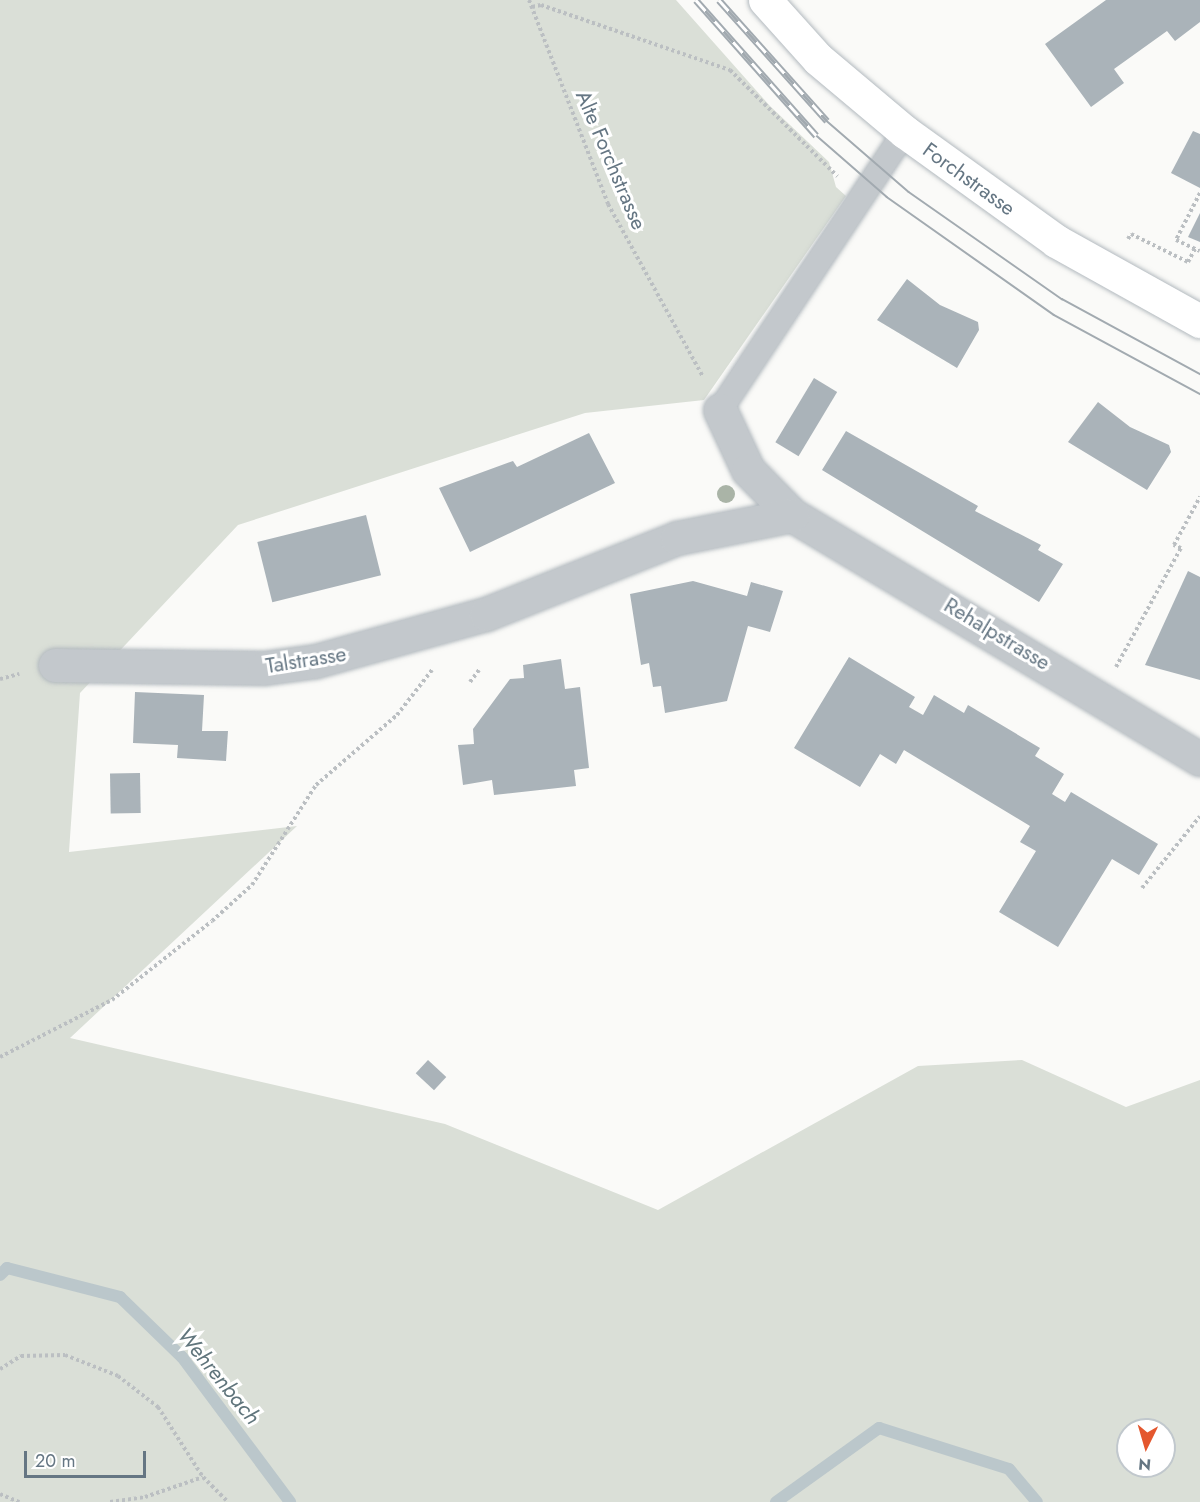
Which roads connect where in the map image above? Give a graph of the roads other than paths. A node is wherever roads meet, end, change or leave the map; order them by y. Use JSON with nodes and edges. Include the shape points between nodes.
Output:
{"nodes":[{"id":1,"x":765,"y":0,"type":"edge"},
{"id":2,"x":905,"y":132,"type":"junction"},
{"id":3,"x":1200,"y":321,"type":"edge"},
{"id":4,"x":720,"y":410,"type":"joint"},
{"id":5,"x":792,"y":515,"type":"junction"},
{"id":6,"x":55,"y":665,"type":"dead end"},
{"id":7,"x":1200,"y":759,"type":"edge"}],
"edges":[{"from":1,"to":2,"type":"main road","name":"Forchstrasse","via":[[819,59]]},
{"from":2,"to":3,"type":"main road","name":"Forchstrasse","via":[[1056,241]]},
{"from":2,"to":4,"type":"lane"},
{"from":4,"to":5,"type":"street","name":"Rehalpstrasse","via":[[748,470]]},
{"from":5,"to":6,"type":"street","name":"Talstrasse","via":[[705,529],[547,586],[486,614],[316,662],[264,669]]},
{"from":5,"to":7,"type":"street","name":"Rehalpstrasse"}]}
